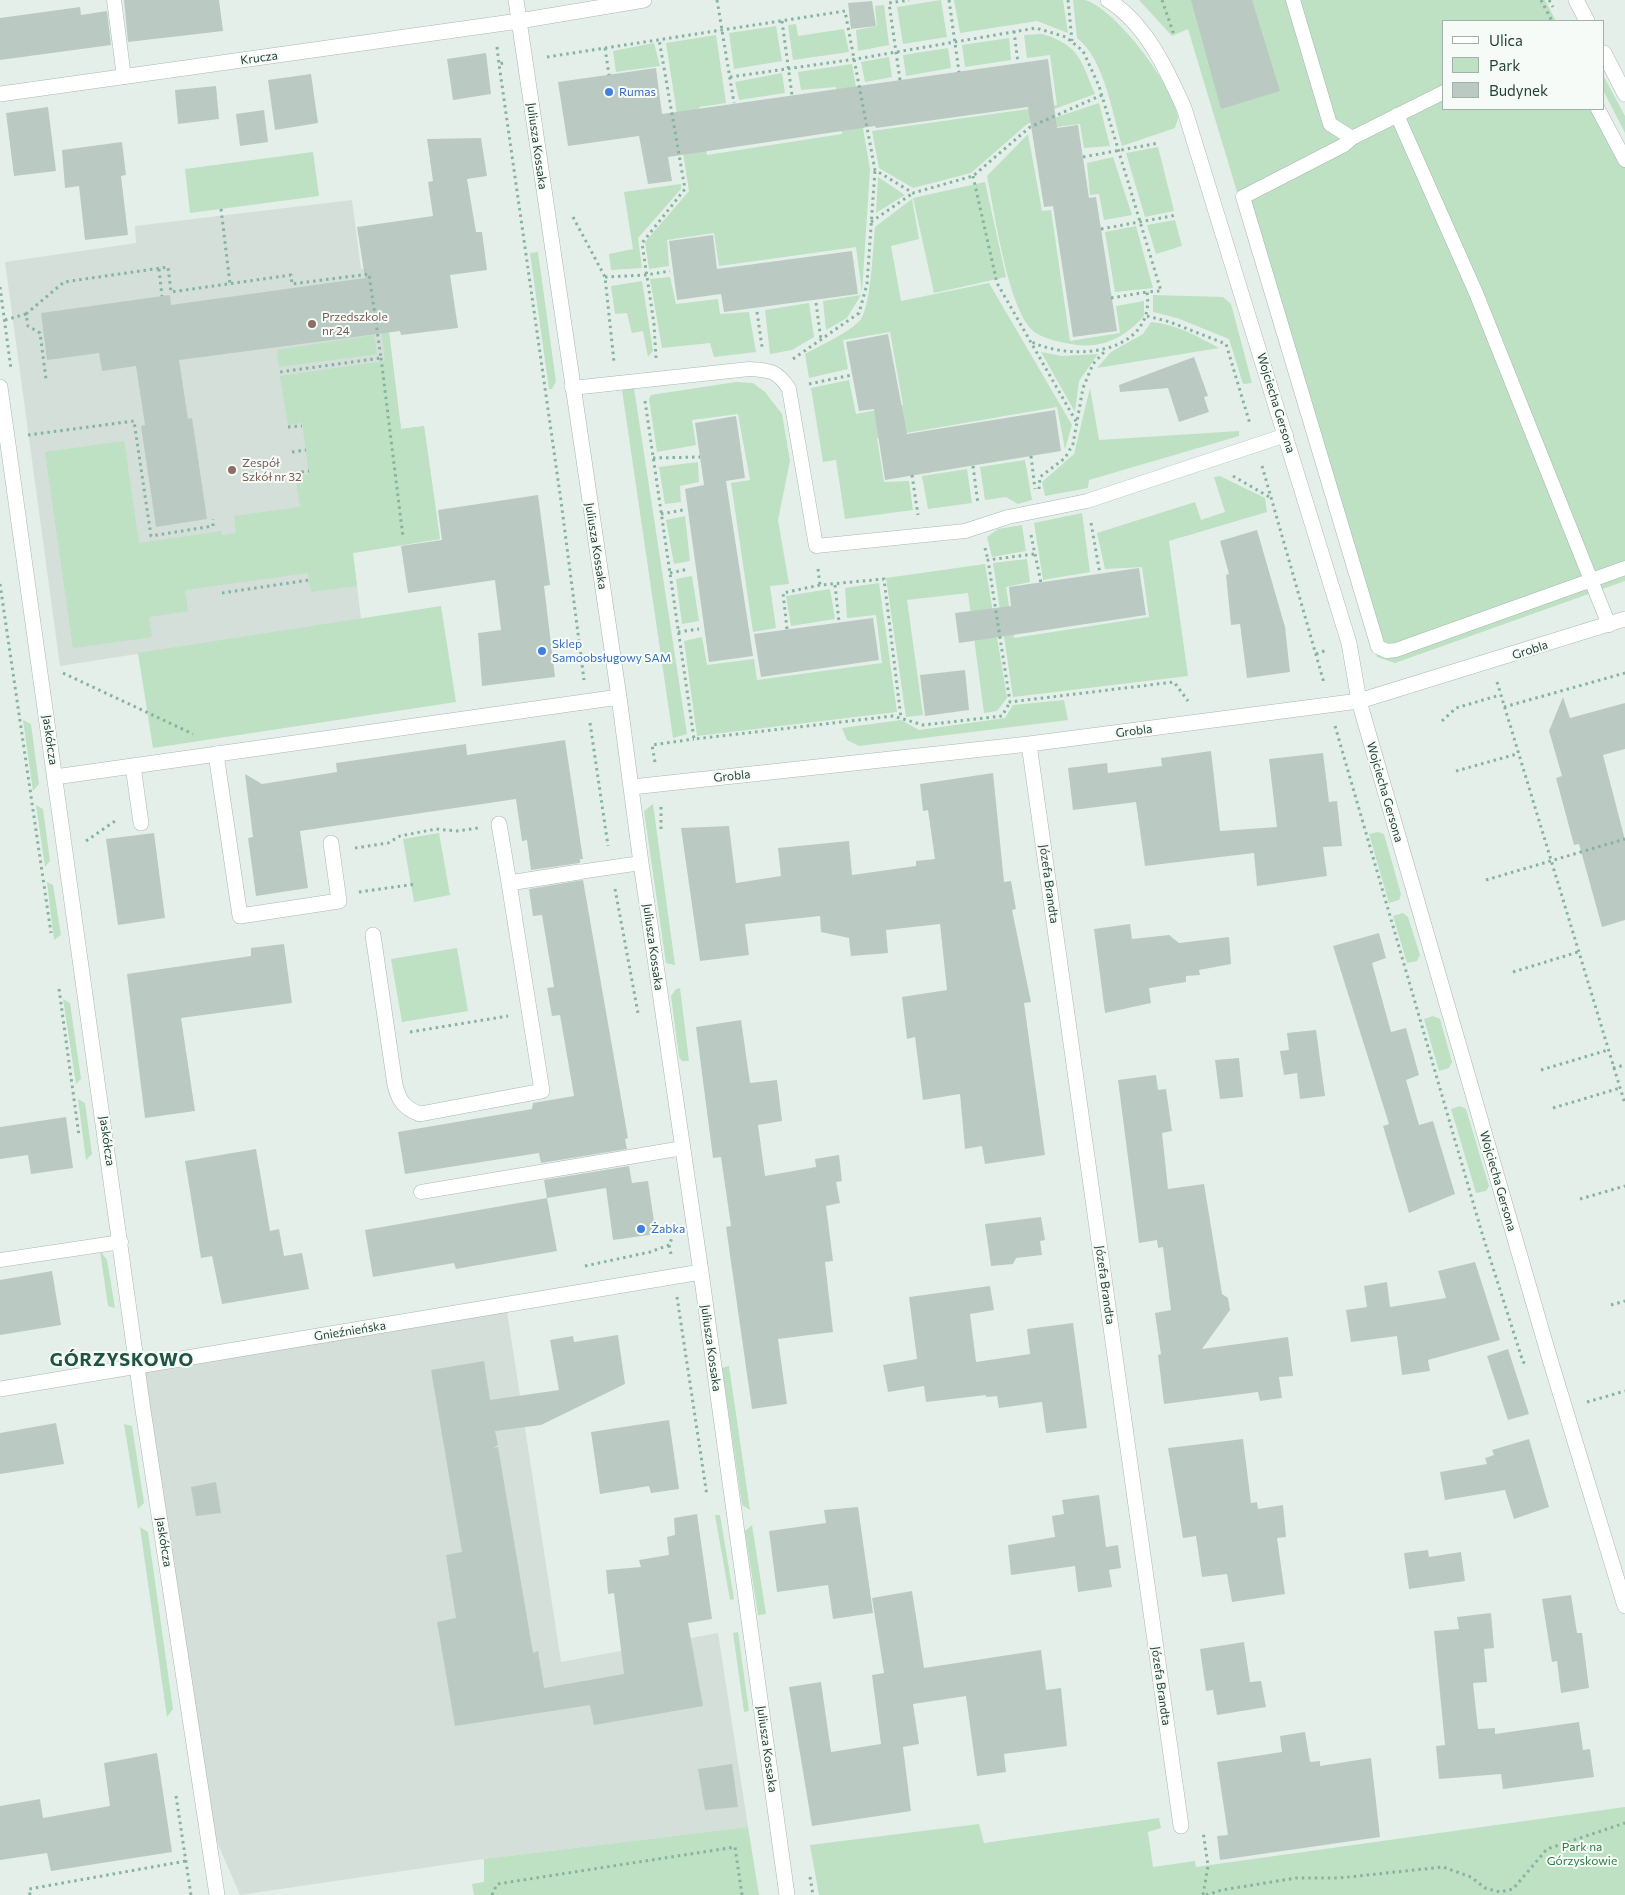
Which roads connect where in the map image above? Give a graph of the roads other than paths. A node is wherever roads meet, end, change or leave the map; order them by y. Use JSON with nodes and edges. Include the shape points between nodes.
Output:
{"nodes":[{"id":1,"x":114,"y":0,"type":"edge"},
{"id":2,"x":516,"y":0,"type":"edge"},
{"id":3,"x":644,"y":0,"type":"edge"},
{"id":4,"x":1108,"y":0,"type":"edge"},
{"id":5,"x":1292,"y":0,"type":"edge"},
{"id":6,"x":1576,"y":0,"type":"edge"},
{"id":7,"x":626,"y":1,"type":"edge"},
{"id":8,"x":1586,"y":20,"type":"edge"},
{"id":9,"x":519,"y":21,"type":"junction"},
{"id":10,"x":1605,"y":55,"type":"edge"},
{"id":11,"x":124,"y":77,"type":"junction"},
{"id":12,"x":1442,"y":93,"type":"edge"},
{"id":13,"x":0,"y":94,"type":"edge"},
{"id":14,"x":1625,"y":94,"type":"edge"},
{"id":15,"x":1599,"y":110,"type":"edge"},
{"id":16,"x":1397,"y":115,"type":"junction"},
{"id":17,"x":1352,"y":138,"type":"junction"},
{"id":18,"x":1625,"y":160,"type":"edge"},
{"id":19,"x":572,"y":388,"type":"junction"},
{"id":20,"x":3,"y":389,"type":"edge"},
{"id":21,"x":1286,"y":435,"type":"junction"},
{"id":22,"x":1625,"y":568,"type":"edge"},
{"id":23,"x":1590,"y":580,"type":"junction"},
{"id":24,"x":1625,"y":620,"type":"edge"},
{"id":25,"x":1609,"y":625,"type":"junction"},
{"id":26,"x":619,"y":697,"type":"junction"},
{"id":27,"x":1359,"y":702,"type":"junction"},
{"id":28,"x":1029,"y":744,"type":"junction"},
{"id":29,"x":211,"y":755,"type":"junction"},
{"id":30,"x":133,"y":766,"type":"junction"},
{"id":31,"x":56,"y":777,"type":"junction"},
{"id":32,"x":632,"y":787,"type":"junction"},
{"id":33,"x":141,"y":823,"type":"dead end"},
{"id":34,"x":499,"y":824,"type":"road end"},
{"id":35,"x":331,"y":846,"type":"road end"},
{"id":36,"x":641,"y":863,"type":"junction"},
{"id":37,"x":579,"y":872,"type":"joint"},
{"id":38,"x":508,"y":883,"type":"junction"},
{"id":39,"x":373,"y":935,"type":"dead end"},
{"id":40,"x":683,"y":1148,"type":"junction"},
{"id":41,"x":421,"y":1192,"type":"dead end"},
{"id":42,"x":121,"y":1242,"type":"junction"},
{"id":43,"x":0,"y":1260,"type":"edge"},
{"id":44,"x":701,"y":1272,"type":"junction"},
{"id":45,"x":137,"y":1365,"type":"junction"},
{"id":46,"x":0,"y":1388,"type":"edge"},
{"id":47,"x":1625,"y":1606,"type":"edge"},
{"id":48,"x":1181,"y":1826,"type":"dead end"},
{"id":49,"x":217,"y":1895,"type":"edge"},
{"id":50,"x":787,"y":1895,"type":"edge"}],
"edges":[{"from":1,"to":11,"type":"lane"},
{"from":2,"to":9,"type":"street","name":"Juliusza Kossaka"},
{"from":3,"to":7,"type":"street"},
{"from":4,"to":21,"type":"street","name":"Wojciecha Gersona","via":[[1125,10],[1163,61],[1184,108]]},
{"from":5,"to":17,"type":"lane","via":[[1330,124]]},
{"from":6,"to":8,"type":"street"},
{"from":7,"to":9,"type":"street"},
{"from":9,"to":11,"type":"street","name":"Krucza"},
{"from":9,"to":19,"type":"street","name":"Juliusza Kossaka"},
{"from":10,"to":14,"type":"street"},
{"from":11,"to":13,"type":"street","name":"Krucza"},
{"from":12,"to":16,"type":"lane"},
{"from":15,"to":18,"type":"lane"},
{"from":16,"to":17,"type":"lane"},
{"from":16,"to":23,"type":"lane","via":[[1476,293]]},
{"from":17,"to":23,"type":"lane","via":[[1243,197],[1378,647],[1396,650]]},
{"from":19,"to":21,"type":"lane","via":[[750,369],[782,377],[789,388],[816,546],[964,530],[1087,501]]},
{"from":19,"to":26,"type":"street","name":"Juliusza Kossaka"},
{"from":20,"to":31,"type":"street","name":"Jaskółcza"},
{"from":21,"to":27,"type":"street","name":"Wojciecha Gersona","via":[[1349,642]]},
{"from":22,"to":23,"type":"lane"},
{"from":23,"to":25,"type":"lane"},
{"from":24,"to":25,"type":"street","name":"Grobla"},
{"from":25,"to":27,"type":"street","name":"Grobla"},
{"from":26,"to":29,"type":"street"},
{"from":26,"to":32,"type":"street","name":"Juliusza Kossaka"},
{"from":27,"to":28,"type":"street","name":"Grobla"},
{"from":27,"to":47,"type":"street","name":"Wojciecha Gersona"},
{"from":28,"to":32,"type":"street","name":"Grobla"},
{"from":28,"to":48,"type":"street","name":"Józefa Brandta"},
{"from":29,"to":30,"type":"street"},
{"from":29,"to":35,"type":"street","via":[[240,916],[339,901]]},
{"from":30,"to":31,"type":"street"},
{"from":30,"to":33,"type":"street"},
{"from":31,"to":42,"type":"street","name":"Jaskółcza"},
{"from":32,"to":36,"type":"street","name":"Juliusza Kossaka"},
{"from":34,"to":38,"type":"street"},
{"from":36,"to":37,"type":"lane"},
{"from":36,"to":40,"type":"street","name":"Juliusza Kossaka"},
{"from":37,"to":38,"type":"street"},
{"from":38,"to":39,"type":"street","via":[[542,1091],[420,1114],[407,1109],[398,1098]]},
{"from":40,"to":41,"type":"lane"},
{"from":40,"to":44,"type":"street","name":"Juliusza Kossaka"},
{"from":42,"to":43,"type":"lane"},
{"from":42,"to":45,"type":"street","name":"Jaskółcza"},
{"from":44,"to":45,"type":"street","name":"Gnieźnieńska"},
{"from":44,"to":50,"type":"street","name":"Juliusza Kossaka"},
{"from":45,"to":46,"type":"street","name":"Gnieźnieńska"},
{"from":45,"to":49,"type":"street","name":"Jaskółcza"}]}
